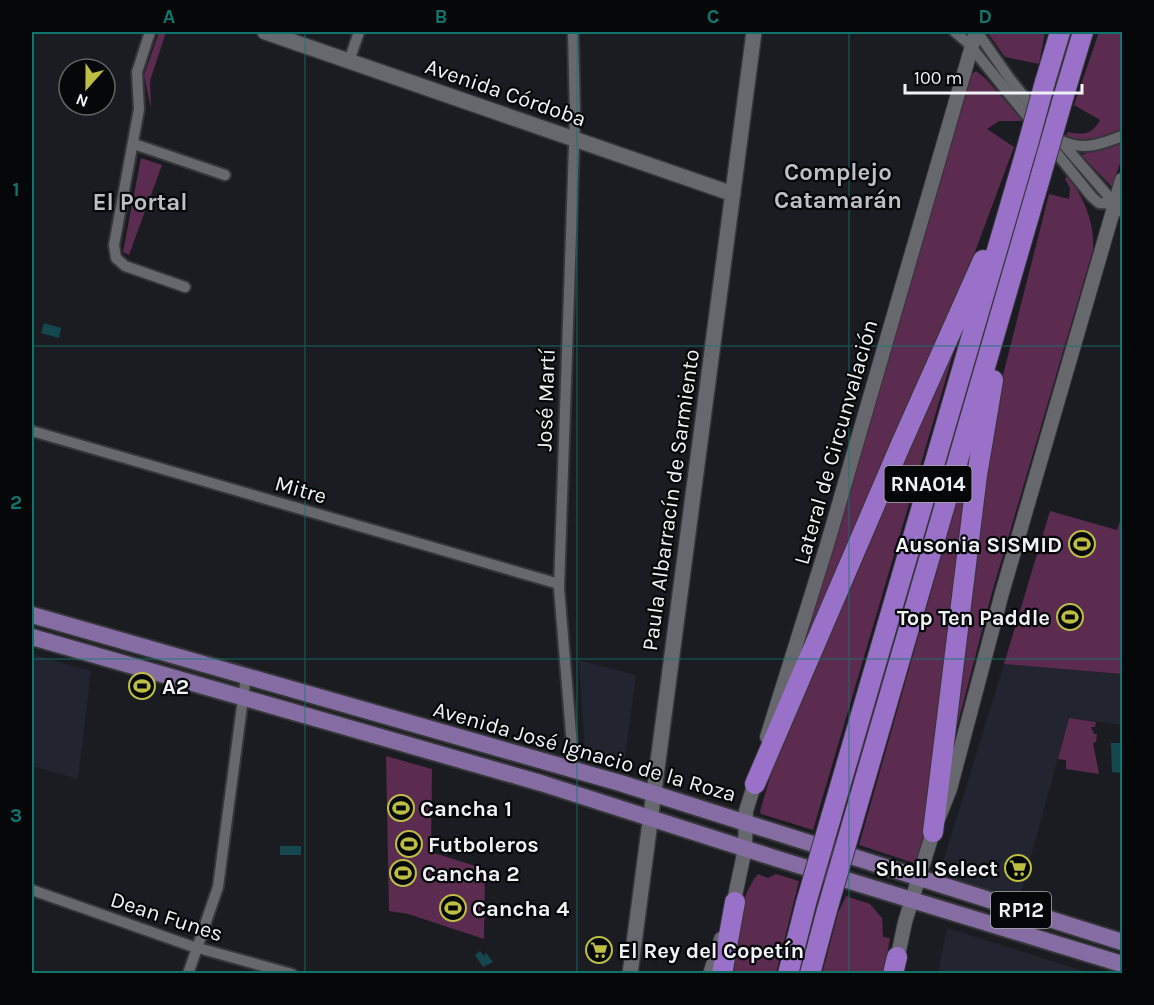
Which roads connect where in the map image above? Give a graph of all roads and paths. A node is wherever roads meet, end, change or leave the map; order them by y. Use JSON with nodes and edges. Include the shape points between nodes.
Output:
{"nodes":[{"id":1,"x":150,"y":32,"type":"edge"},
{"id":2,"x":265,"y":32,"type":"edge"},
{"id":3,"x":359,"y":32,"type":"edge"},
{"id":4,"x":573,"y":32,"type":"edge"},
{"id":5,"x":754,"y":32,"type":"edge"},
{"id":6,"x":955,"y":32,"type":"edge"},
{"id":7,"x":976,"y":32,"type":"edge"},
{"id":8,"x":1060,"y":33,"type":"edge"},
{"id":9,"x":1082,"y":34,"type":"edge"},
{"id":10,"x":971,"y":47,"type":"junction"},
{"id":11,"x":349,"y":61,"type":"junction"},
{"id":12,"x":1122,"y":136,"type":"edge"},
{"id":13,"x":1059,"y":138,"type":"junction"},
{"id":14,"x":574,"y":139,"type":"junction"},
{"id":15,"x":134,"y":144,"type":"junction"},
{"id":16,"x":225,"y":175,"type":"dead end"},
{"id":17,"x":1122,"y":180,"type":"edge"},
{"id":18,"x":1013,"y":191,"type":"junction"},
{"id":19,"x":733,"y":194,"type":"junction"},
{"id":20,"x":1033,"y":203,"type":"junction"},
{"id":21,"x":1119,"y":208,"type":"edge"},
{"id":22,"x":185,"y":287,"type":"dead end"},
{"id":23,"x":32,"y":431,"type":"edge"},
{"id":24,"x":559,"y":584,"type":"junction"},
{"id":25,"x":32,"y":615,"type":"edge"},
{"id":26,"x":32,"y":637,"type":"edge"},
{"id":27,"x":246,"y":676,"type":"junction"},
{"id":28,"x":243,"y":698,"type":"junction"},
{"id":29,"x":574,"y":770,"type":"junction"},
{"id":30,"x":755,"y":784,"type":"junction"},
{"id":31,"x":654,"y":794,"type":"junction"},
{"id":32,"x":650,"y":818,"type":"junction"},
{"id":33,"x":746,"y":823,"type":"junction"},
{"id":34,"x":933,"y":832,"type":"junction"},
{"id":35,"x":745,"y":849,"type":"junction"},
{"id":36,"x":919,"y":878,"type":"junction"},
{"id":37,"x":32,"y":890,"type":"edge"},
{"id":38,"x":912,"y":900,"type":"junction"},
{"id":39,"x":735,"y":902,"type":"junction"},
{"id":40,"x":1122,"y":942,"type":"edge"},
{"id":41,"x":197,"y":948,"type":"junction"},
{"id":42,"x":1122,"y":964,"type":"edge"},
{"id":43,"x":895,"y":968,"type":"edge"},
{"id":44,"x":188,"y":974,"type":"edge"},
{"id":45,"x":292,"y":974,"type":"edge"},
{"id":46,"x":630,"y":974,"type":"edge"},
{"id":47,"x":710,"y":974,"type":"edge"},
{"id":48,"x":722,"y":974,"type":"edge"},
{"id":49,"x":788,"y":974,"type":"edge"},
{"id":50,"x":810,"y":974,"type":"edge"}],
"edges":[{"from":1,"to":15,"type":"street","via":[[137,72],[139,109]]},
{"from":2,"to":11,"type":"main road","name":"Avenida Córdoba"},
{"from":3,"to":11,"type":"street"},
{"from":4,"to":14,"type":"street","name":"José Martí"},
{"from":5,"to":19,"type":"main road","name":"Paula Albarracín de Sarmiento"},
{"from":6,"to":10,"type":"street"},
{"from":7,"to":10,"type":"street","name":"Lateral de Circunvalación"},
{"from":7,"to":13,"type":"street"},
{"from":8,"to":18,"type":"highway","number":"RNA014","bridge":true},
{"from":9,"to":20,"type":"highway","number":"RNA014","bridge":true},
{"from":10,"to":21,"type":"street","via":[[1092,198]]},
{"from":10,"to":30,"type":"street","name":"Lateral de Circunvalación"},
{"from":11,"to":14,"type":"main road","name":"Avenida Córdoba"},
{"from":12,"to":13,"type":"street","via":[[1083,146]]},
{"from":13,"to":21,"type":"street"},
{"from":14,"to":19,"type":"main road","name":"Avenida Córdoba"},
{"from":14,"to":24,"type":"street","name":"José Martí"},
{"from":15,"to":16,"type":"street"},
{"from":15,"to":22,"type":"street","via":[[114,244],[116,258],[125,266]]},
{"from":17,"to":21,"type":"street"},
{"from":18,"to":30,"type":"highway"},
{"from":18,"to":49,"type":"highway","number":"RNA014","bridge":true},
{"from":19,"to":31,"type":"main road","name":"Paula Albarracín de Sarmiento"},
{"from":20,"to":34,"type":"highway","via":[[983,432]]},
{"from":20,"to":50,"type":"highway","number":"RNA014","bridge":true},
{"from":21,"to":34,"type":"street","via":[[1005,582],[950,789]]},
{"from":23,"to":24,"type":"street","name":"Mitre"},
{"from":24,"to":29,"type":"street","name":"José Martí"},
{"from":25,"to":27,"type":"main road","name":"Avenida José Ignacio de la Roza"},
{"from":26,"to":28,"type":"main road","name":"Avenida José Ignacio de la Roza"},
{"from":27,"to":28,"type":"street"},
{"from":27,"to":29,"type":"main road","name":"Avenida José Ignacio de la Roza"},
{"from":28,"to":32,"type":"main road","name":"Avenida José Ignacio de la Roza"},
{"from":28,"to":41,"type":"street","via":[[218,887]]},
{"from":29,"to":31,"type":"main road","name":"Avenida José Ignacio de la Roza"},
{"from":30,"to":33,"type":"street","name":"Lateral de Circunvalación"},
{"from":31,"to":32,"type":"main road","name":"Paula Albarracín de Sarmiento"},
{"from":31,"to":33,"type":"main road","name":"Avenida José Ignacio de la Roza"},
{"from":32,"to":35,"type":"main road","name":"Avenida José Ignacio de la Roza"},
{"from":32,"to":46,"type":"main road","name":"Paula Albarracín de Sarmiento"},
{"from":33,"to":35,"type":"street","name":"Lateral de Circunvalación"},
{"from":33,"to":36,"type":"main road","name":"Avenida José Ignacio de la Roza","number":"RP12"},
{"from":34,"to":36,"type":"street"},
{"from":35,"to":38,"type":"main road","name":"Avenida José Ignacio de la Roza","number":"RP12"},
{"from":35,"to":39,"type":"street","name":"Lateral de Circunvalación"},
{"from":36,"to":38,"type":"street"},
{"from":36,"to":40,"type":"main road","name":"Avenida José Ignacio de la Roza","number":"RP12"},
{"from":37,"to":41,"type":"street","name":"Dean Funes"},
{"from":38,"to":42,"type":"main road","name":"Avenida José Ignacio de la Roza","number":"RP12"},
{"from":38,"to":43,"type":"street"},
{"from":39,"to":47,"type":"street","name":"Lateral de Circunvalación"},
{"from":39,"to":48,"type":"highway"},
{"from":41,"to":44,"type":"street"},
{"from":41,"to":45,"type":"street","name":"Dean Funes"}]}
